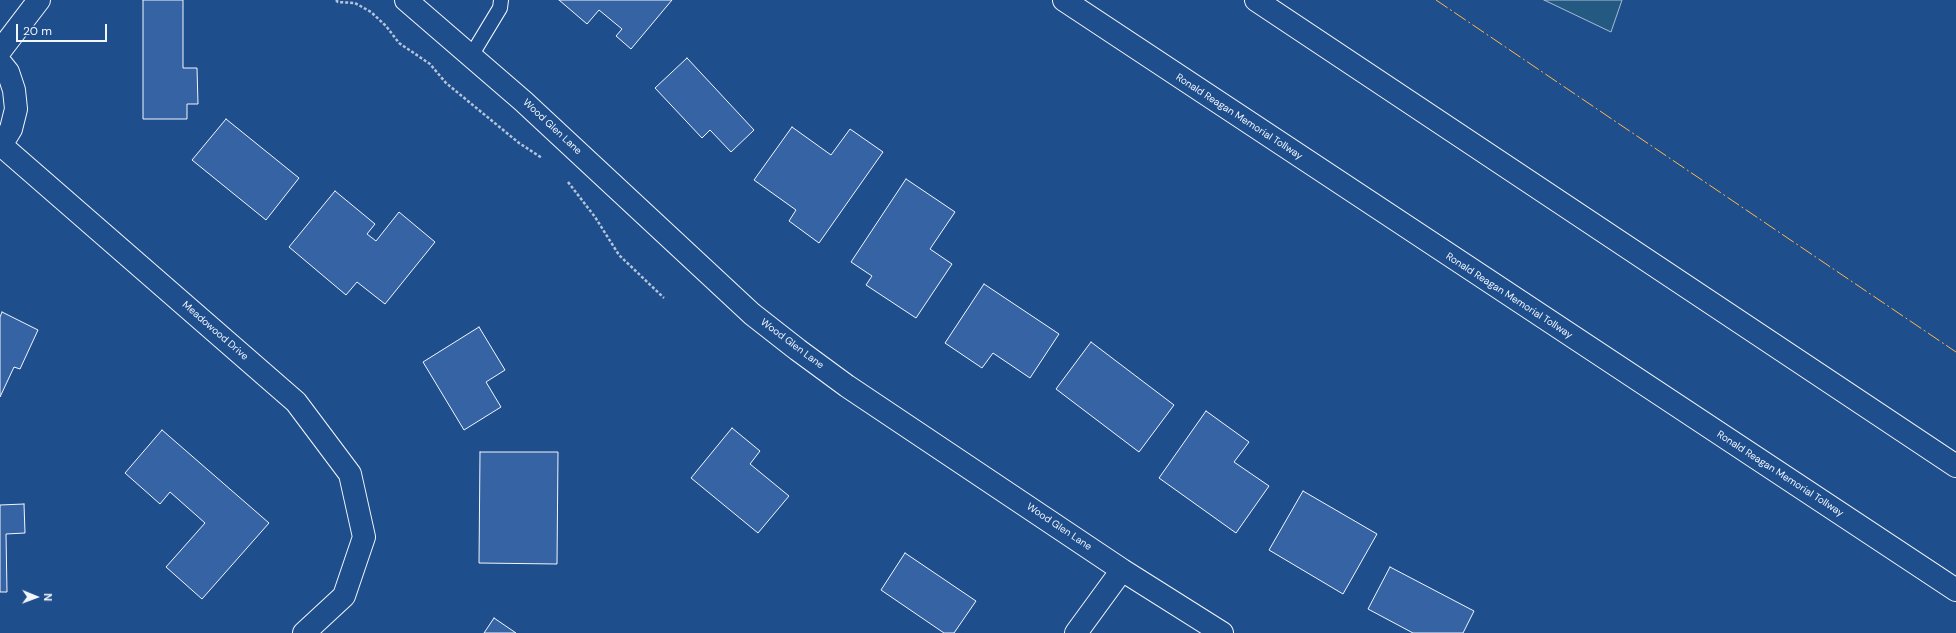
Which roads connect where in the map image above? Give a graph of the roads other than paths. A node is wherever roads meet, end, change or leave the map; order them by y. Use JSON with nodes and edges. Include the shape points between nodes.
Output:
{"nodes":[{"id":1,"x":39,"y":0,"type":"edge"},
{"id":2,"x":406,"y":0,"type":"edge"},
{"id":3,"x":501,"y":0,"type":"edge"},
{"id":4,"x":1064,"y":0,"type":"edge"},
{"id":5,"x":1256,"y":0,"type":"edge"},
{"id":6,"x":0,"y":51,"type":"edge"},
{"id":7,"x":471,"y":56,"type":"junction"},
{"id":8,"x":0,"y":62,"type":"edge"},
{"id":9,"x":1,"y":146,"type":"edge"},
{"id":10,"x":1956,"y":466,"type":"edge"},
{"id":11,"x":1122,"y":570,"type":"junction"},
{"id":12,"x":1956,"y":590,"type":"edge"},
{"id":13,"x":304,"y":633,"type":"edge"},
{"id":14,"x":1076,"y":633,"type":"edge"},
{"id":15,"x":1222,"y":633,"type":"edge"}],
"edges":[{"from":1,"to":6,"type":"main road"},
{"from":2,"to":7,"type":"main road","name":"Wood Glen Lane"},
{"from":3,"to":7,"type":"lane","via":[[500,8]]},
{"from":4,"to":12,"type":"main road","name":"Ronald Reagan Memorial Tollway"},
{"from":5,"to":10,"type":"main road"},
{"from":7,"to":11,"type":"main road","name":"Wood Glen Lane","via":[[523,100],[752,314],[847,386]]},
{"from":8,"to":9,"type":"main road","via":[[8,72],[14,90],[16,109],[11,129]]},
{"from":9,"to":13,"type":"main road","name":"Meadowood Drive","via":[[296,402],[350,474],[364,537],[344,596]]},
{"from":11,"to":14,"type":"main road"},
{"from":11,"to":15,"type":"main road","name":"Wood Glen Lane"}]}
